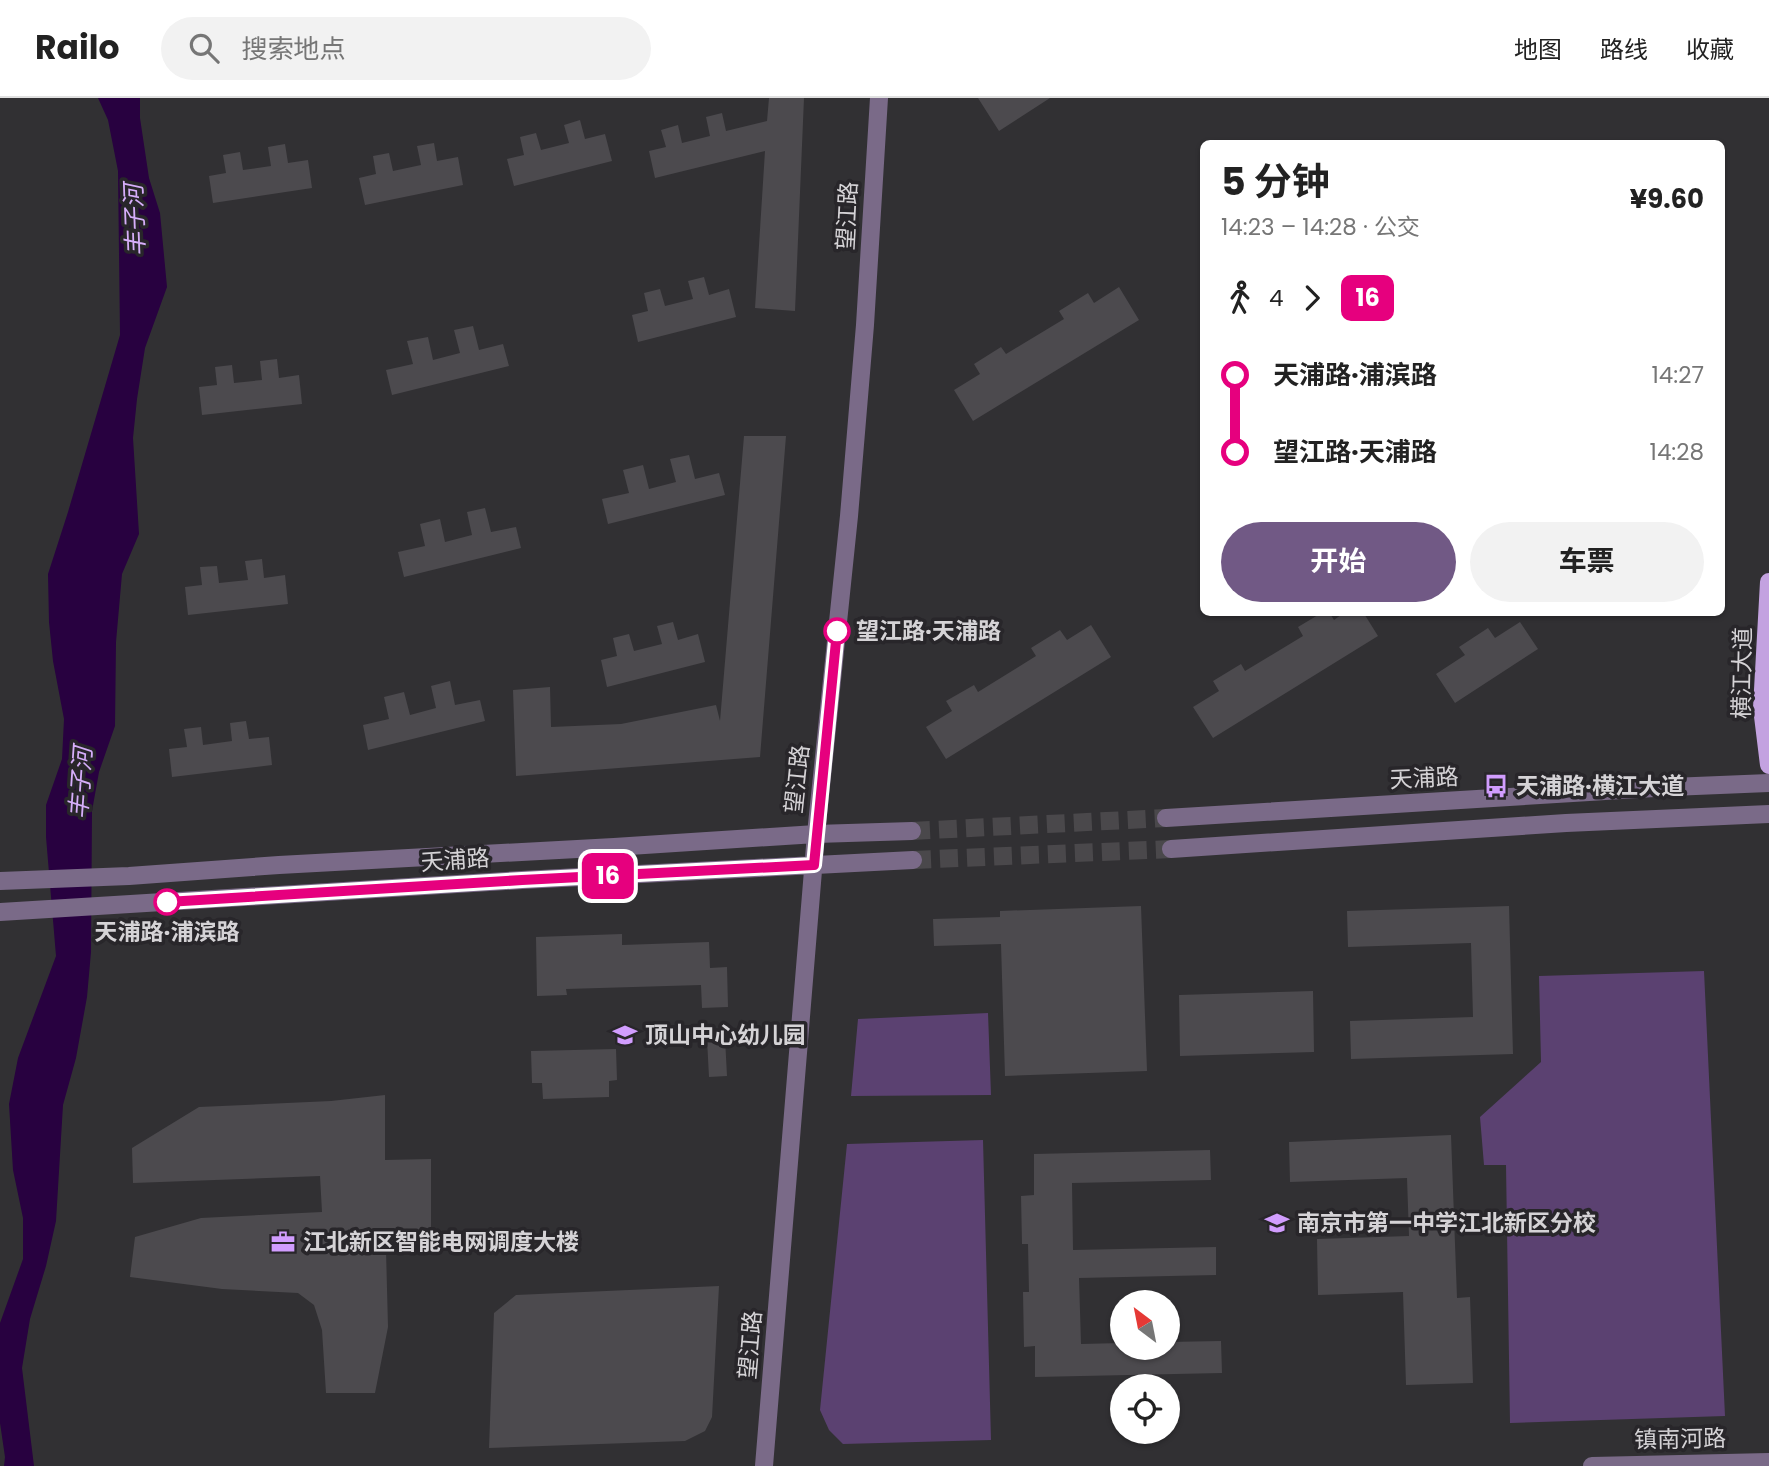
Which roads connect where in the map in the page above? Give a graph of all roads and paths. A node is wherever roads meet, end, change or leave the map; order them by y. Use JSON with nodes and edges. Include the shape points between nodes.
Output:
{"nodes":[{"id":1,"x":879,"y":98,"type":"edge"},
{"id":2,"x":1769,"y":582,"type":"edge"},
{"id":3,"x":1769,"y":588,"type":"edge"},
{"id":4,"x":1769,"y":765,"type":"edge"},
{"id":5,"x":1769,"y":783,"type":"edge"},
{"id":6,"x":1769,"y":814,"type":"edge"},
{"id":7,"x":1166,"y":818,"type":"tunnel mouth"},
{"id":8,"x":912,"y":831,"type":"tunnel mouth"},
{"id":9,"x":816,"y":834,"type":"junction"},
{"id":10,"x":1171,"y":849,"type":"tunnel mouth"},
{"id":11,"x":913,"y":860,"type":"tunnel mouth"},
{"id":12,"x":814,"y":865,"type":"junction"},
{"id":13,"x":0,"y":881,"type":"edge"},
{"id":14,"x":0,"y":912,"type":"edge"},
{"id":15,"x":1769,"y":1462,"type":"edge"},
{"id":16,"x":764,"y":1466,"type":"edge"},
{"id":17,"x":1592,"y":1466,"type":"edge"}],
"edges":[{"from":1,"to":9,"type":"street","name":"望江路","via":[[850,502]]},
{"from":2,"to":3,"type":"main road","name":"横江大道"},
{"from":3,"to":4,"type":"main road","name":"横江大道","via":[[1762,708]]},
{"from":5,"to":7,"type":"street","name":"天浦路"},
{"from":6,"to":10,"type":"street"},
{"from":8,"to":9,"type":"street","name":"天浦路"},
{"from":9,"to":12,"type":"street","name":"望江路"},
{"from":9,"to":13,"type":"street","name":"天浦路"},
{"from":11,"to":12,"type":"street","name":"天浦路"},
{"from":12,"to":14,"type":"street","name":"天浦路"},
{"from":12,"to":16,"type":"street","name":"望江路"},
{"from":15,"to":17,"type":"street","name":"镇南河路"}]}
